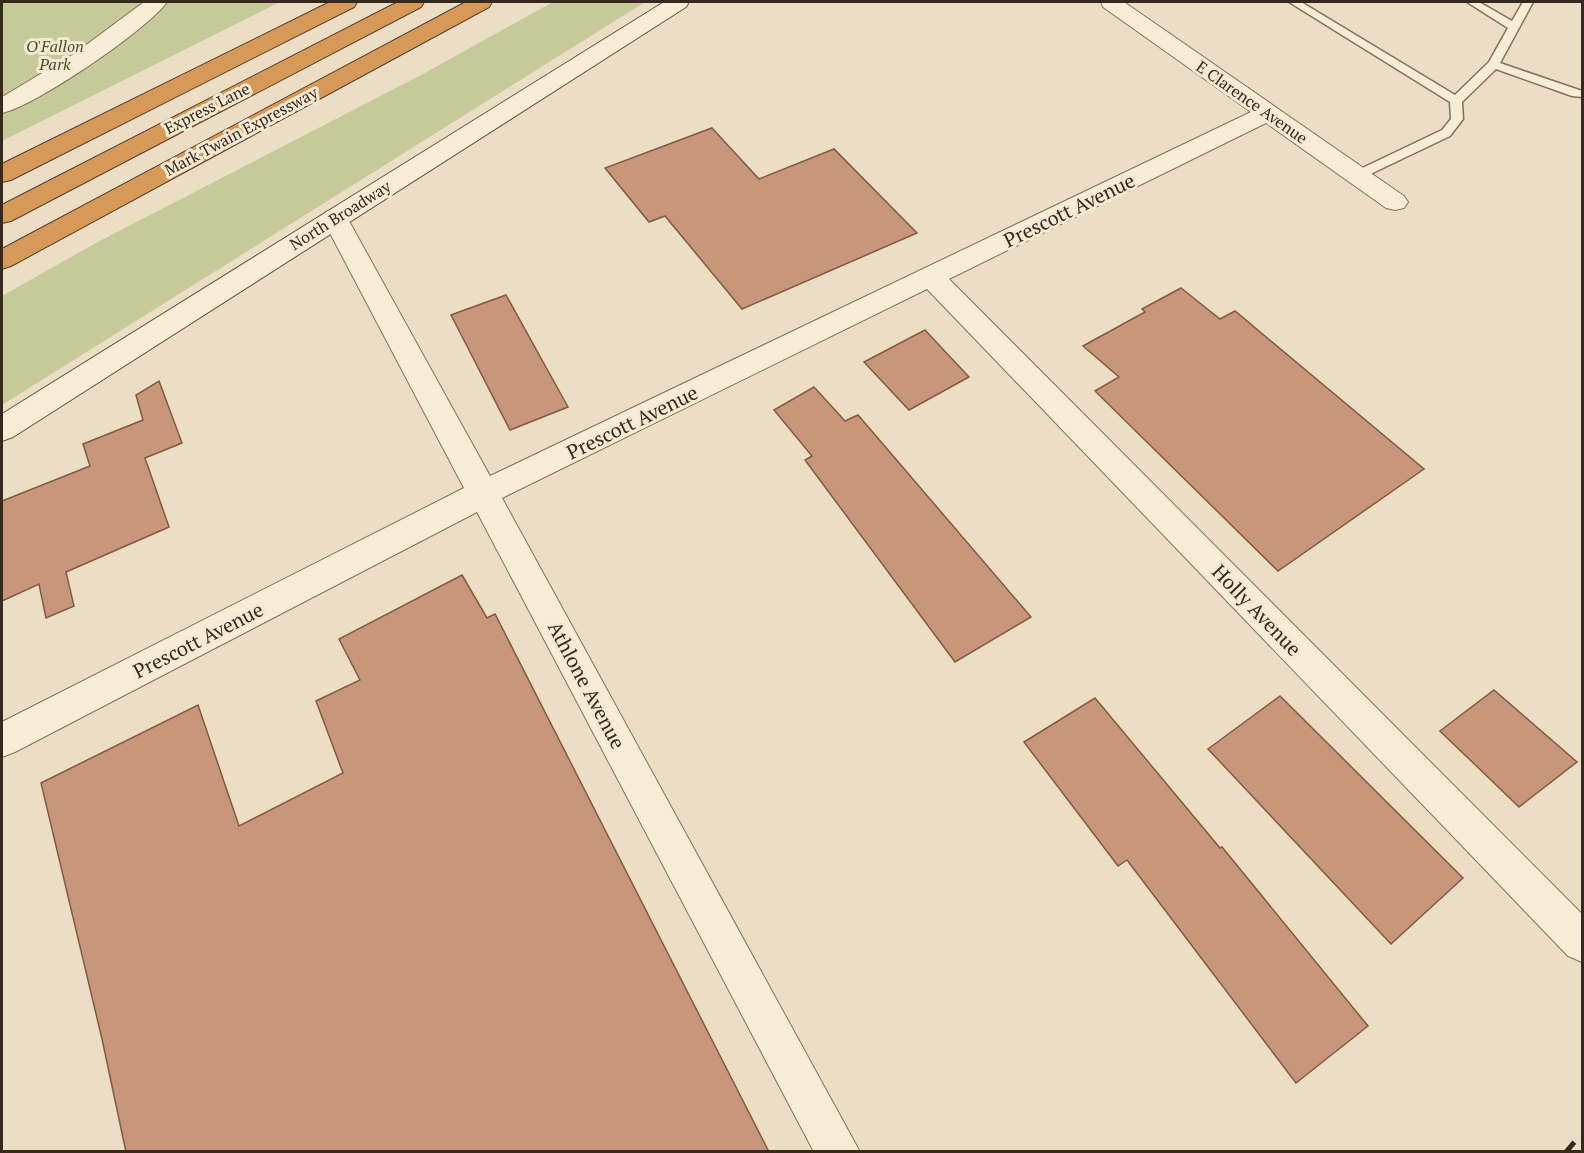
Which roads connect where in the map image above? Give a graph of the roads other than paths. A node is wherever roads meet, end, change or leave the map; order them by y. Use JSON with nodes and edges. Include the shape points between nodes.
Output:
{"nodes":[{"id":1,"x":156,"y":2,"type":"edge"},
{"id":2,"x":298,"y":2,"type":"edge"},
{"id":3,"x":346,"y":2,"type":"edge"},
{"id":4,"x":413,"y":2,"type":"edge"},
{"id":5,"x":481,"y":2,"type":"edge"},
{"id":6,"x":678,"y":2,"type":"edge"},
{"id":7,"x":1111,"y":2,"type":"edge"},
{"id":8,"x":1294,"y":2,"type":"edge"},
{"id":9,"x":1472,"y":2,"type":"edge"},
{"id":10,"x":1528,"y":2,"type":"edge"},
{"id":11,"x":1513,"y":26,"type":"junction"},
{"id":12,"x":1494,"y":64,"type":"junction"},
{"id":13,"x":1582,"y":94,"type":"edge"},
{"id":14,"x":1456,"y":101,"type":"junction"},
{"id":15,"x":2,"y":106,"type":"edge"},
{"id":16,"x":1267,"y":113,"type":"junction"},
{"id":17,"x":8,"y":171,"type":"edge"},
{"id":18,"x":1356,"y":176,"type":"junction"},
{"id":19,"x":1395,"y":202,"type":"dead end"},
{"id":20,"x":2,"y":215,"type":"edge"},
{"id":21,"x":335,"y":218,"type":"junction"},
{"id":22,"x":2,"y":260,"type":"edge"},
{"id":23,"x":931,"y":277,"type":"junction"},
{"id":24,"x":2,"y":429,"type":"edge"},
{"id":25,"x":484,"y":493,"type":"junction"},
{"id":26,"x":2,"y":740,"type":"edge"},
{"id":27,"x":1582,"y":942,"type":"edge"},
{"id":28,"x":838,"y":1152,"type":"edge"}],
"edges":[{"from":1,"to":15,"type":"street","via":[[72,68]]},
{"from":2,"to":17,"type":"highway"},
{"from":3,"to":17,"type":"highway"},
{"from":4,"to":20,"type":"highway","name":"Express Lane"},
{"from":5,"to":22,"type":"highway","name":"Mark Twain Expressway"},
{"from":6,"to":21,"type":"street","name":"North Broadway"},
{"from":7,"to":16,"type":"street","name":"E Clarence Avenue"},
{"from":8,"to":14,"type":"lane"},
{"from":9,"to":11,"type":"lane"},
{"from":10,"to":11,"type":"lane"},
{"from":11,"to":12,"type":"lane"},
{"from":12,"to":13,"type":"lane"},
{"from":12,"to":14,"type":"lane"},
{"from":14,"to":18,"type":"lane","via":[[1457,119],[1446,133]]},
{"from":16,"to":18,"type":"street","name":"E Clarence Avenue"},
{"from":16,"to":23,"type":"street","name":"Prescott Avenue"},
{"from":18,"to":19,"type":"street","name":"E Clarence Avenue"},
{"from":21,"to":24,"type":"street","name":"North Broadway"},
{"from":21,"to":25,"type":"street","name":"Athlone Avenue"},
{"from":23,"to":25,"type":"street","name":"Prescott Avenue"},
{"from":23,"to":27,"type":"street","name":"Holly Avenue"},
{"from":25,"to":26,"type":"street","name":"Prescott Avenue"},
{"from":25,"to":28,"type":"street","name":"Athlone Avenue"}]}
